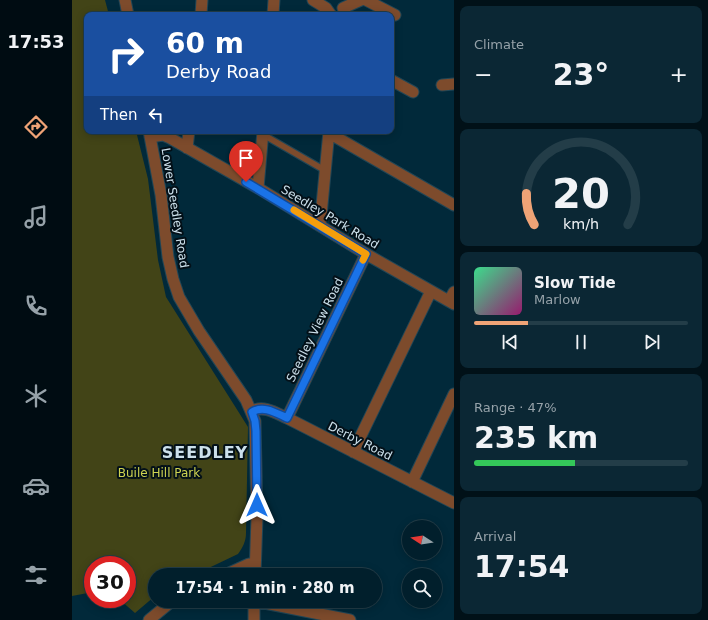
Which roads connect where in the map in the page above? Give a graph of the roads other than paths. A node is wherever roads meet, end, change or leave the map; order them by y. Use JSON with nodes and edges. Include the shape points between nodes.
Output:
{"nodes":[{"id":1,"x":125,"y":0,"type":"edge"},
{"id":2,"x":202,"y":0,"type":"edge"},
{"id":3,"x":274,"y":0,"type":"edge"},
{"id":4,"x":314,"y":0,"type":"edge"},
{"id":5,"x":361,"y":0,"type":"edge"},
{"id":6,"x":366,"y":0,"type":"edge"},
{"id":7,"x":343,"y":8,"type":"edge"},
{"id":8,"x":127,"y":12,"type":"edge"},
{"id":9,"x":201,"y":12,"type":"edge"},
{"id":10,"x":273,"y":12,"type":"edge"},
{"id":11,"x":329,"y":12,"type":"edge"},
{"id":12,"x":389,"y":12,"type":"edge"},
{"id":13,"x":394,"y":82,"type":"edge"},
{"id":14,"x":454,"y":84,"type":"edge"},
{"id":15,"x":442,"y":85,"type":"dead end"},
{"id":16,"x":413,"y":92,"type":"dead end"},
{"id":17,"x":150,"y":134,"type":"edge"},
{"id":18,"x":189,"y":134,"type":"edge"},
{"id":19,"x":262,"y":134,"type":"edge"},
{"id":20,"x":264,"y":134,"type":"edge"},
{"id":21,"x":329,"y":134,"type":"edge"},
{"id":22,"x":332,"y":134,"type":"edge"},
{"id":23,"x":187,"y":148,"type":"junction"},
{"id":24,"x":326,"y":171,"type":"junction"},
{"id":25,"x":258,"y":188,"type":"junction"},
{"id":26,"x":454,"y":205,"type":"edge"},
{"id":27,"x":320,"y":226,"type":"junction"},
{"id":28,"x":366,"y":254,"type":"junction"},
{"id":29,"x":431,"y":291,"type":"junction"},
{"id":30,"x":452,"y":299,"type":"edge"},
{"id":31,"x":454,"y":394,"type":"edge"},
{"id":32,"x":252,"y":412,"type":"junction"},
{"id":33,"x":287,"y":418,"type":"junction"},
{"id":34,"x":353,"y":452,"type":"junction"},
{"id":35,"x":412,"y":482,"type":"junction"},
{"id":36,"x":454,"y":503,"type":"edge"},
{"id":37,"x":255,"y":564,"type":"junction"},
{"id":38,"x":240,"y":568,"type":"edge"},
{"id":39,"x":255,"y":568,"type":"edge"},
{"id":40,"x":164,"y":608,"type":"edge"},
{"id":41,"x":254,"y":608,"type":"edge"},
{"id":42,"x":289,"y":608,"type":"edge"},
{"id":43,"x":149,"y":620,"type":"edge"},
{"id":44,"x":254,"y":620,"type":"edge"},
{"id":45,"x":350,"y":620,"type":"edge"}],
"edges":[{"from":1,"to":8,"type":"street"},
{"from":2,"to":9,"type":"street"},
{"from":3,"to":10,"type":"street"},
{"from":4,"to":11,"type":"street"},
{"from":5,"to":7,"type":"street"},
{"from":6,"to":12,"type":"street"},
{"from":13,"to":16,"type":"street"},
{"from":14,"to":15,"type":"street"},
{"from":17,"to":23,"type":"street","name":"Seedley Park Road","via":[[164,135]]},
{"from":17,"to":32,"type":"street","name":"Lower Seedley Road","via":[[161,195],[168,257],[179,297]]},
{"from":18,"to":23,"type":"street"},
{"from":19,"to":25,"type":"street"},
{"from":20,"to":24,"type":"lane"},
{"from":21,"to":24,"type":"street"},
{"from":22,"to":26,"type":"street"},
{"from":23,"to":25,"type":"street","name":"Seedley Park Road"},
{"from":24,"to":27,"type":"street"},
{"from":25,"to":27,"type":"street","name":"Seedley Park Road"},
{"from":27,"to":28,"type":"street","name":"Seedley Park Road"},
{"from":28,"to":29,"type":"street","name":"Seedley Park Road"},
{"from":28,"to":33,"type":"street","name":"Seedley View Road"},
{"from":29,"to":30,"type":"street","name":"Seedley Park Road"},
{"from":29,"to":34,"type":"street"},
{"from":31,"to":35,"type":"street"},
{"from":32,"to":33,"type":"street","name":"Derby Road","via":[[264,409]]},
{"from":32,"to":37,"type":"street","name":"Lower Seedley Road","via":[[256,438]]},
{"from":33,"to":34,"type":"street","name":"Derby Road"},
{"from":34,"to":35,"type":"street","name":"Derby Road"},
{"from":35,"to":36,"type":"street","name":"Derby Road"},
{"from":37,"to":38,"type":"street"},
{"from":37,"to":39,"type":"street","name":"Lower Seedley Road"},
{"from":40,"to":43,"type":"street"},
{"from":41,"to":44,"type":"street"},
{"from":42,"to":45,"type":"street"}]}
